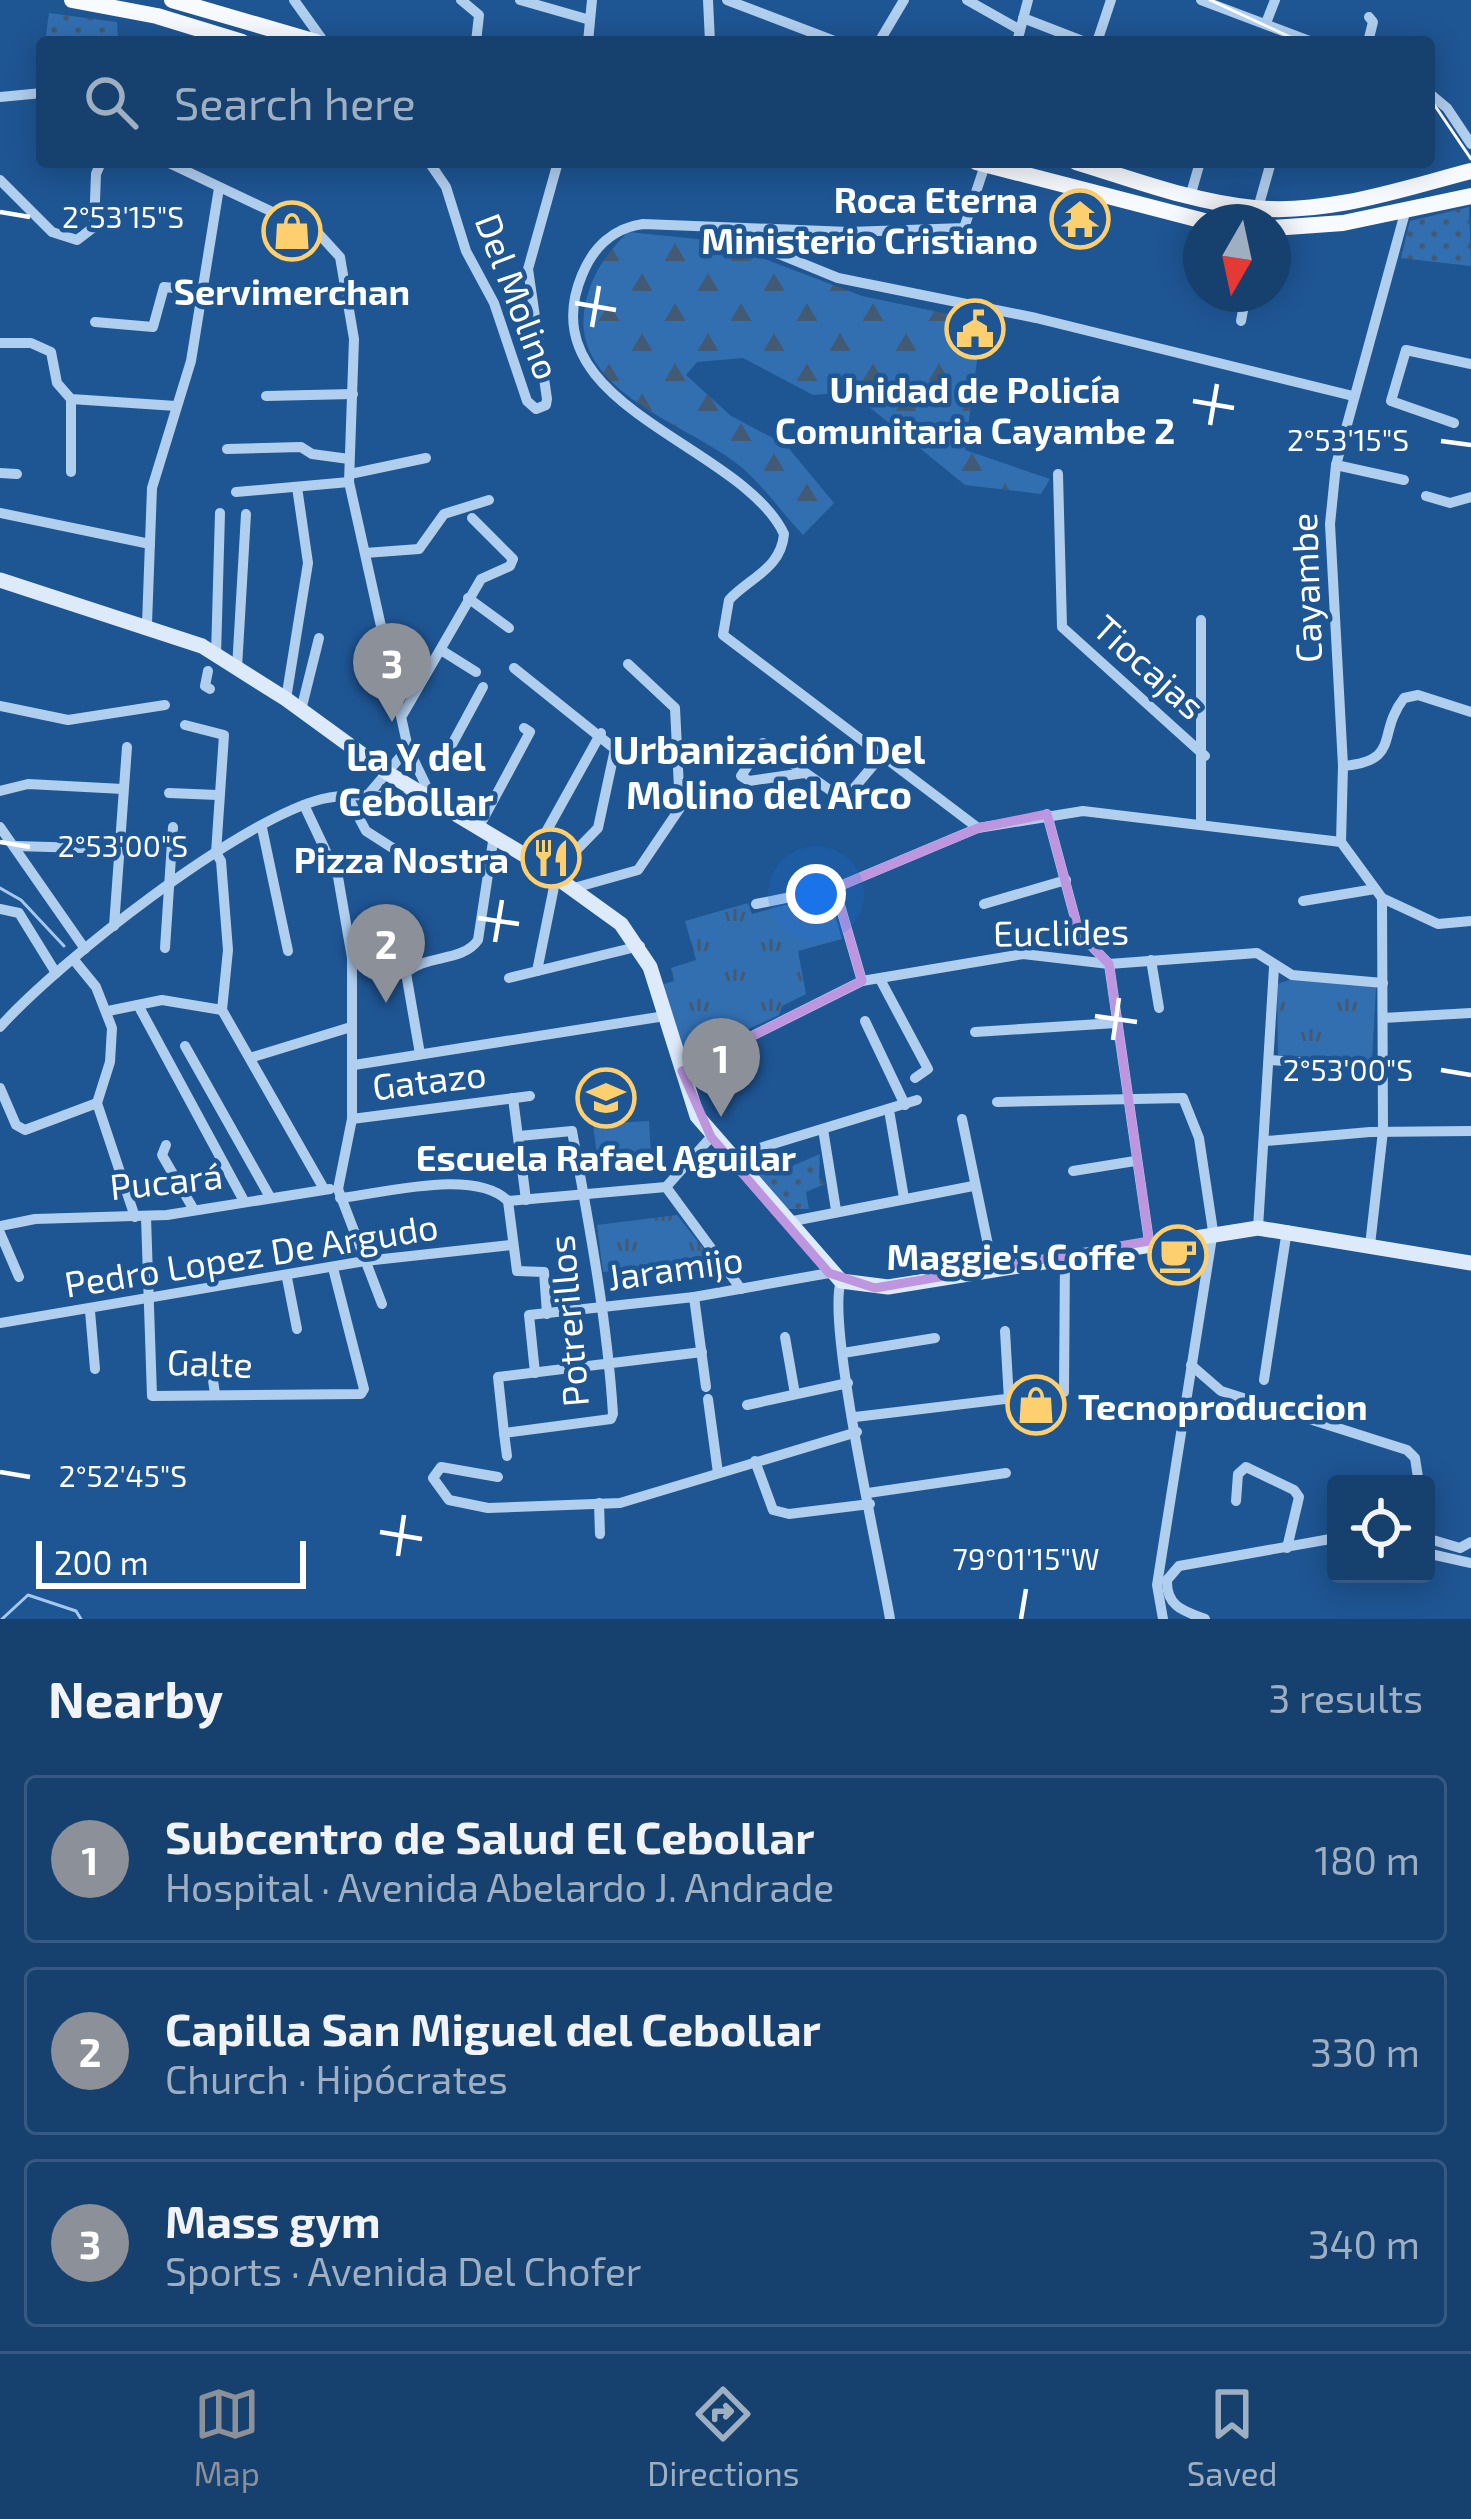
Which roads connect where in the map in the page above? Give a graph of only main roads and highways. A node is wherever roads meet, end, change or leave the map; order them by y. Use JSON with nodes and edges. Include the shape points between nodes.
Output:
{"nodes":[{"id":1,"x":72,"y":0,"type":"edge"},
{"id":2,"x":172,"y":0,"type":"edge"},
{"id":3,"x":222,"y":36,"type":"edge"},
{"id":4,"x":299,"y":36,"type":"edge"},
{"id":5,"x":1008,"y":168,"type":"edge"},
{"id":6,"x":1096,"y":168,"type":"edge"},
{"id":7,"x":1471,"y":170,"type":"edge"},
{"id":8,"x":1467,"y":191,"type":"edge"},
{"id":9,"x":1183,"y":215,"type":"edge"},
{"id":10,"x":1291,"y":227,"type":"edge"}],
"edges":[{"from":1,"to":3,"type":"main road"},
{"from":2,"to":4,"type":"main road"},
{"from":5,"to":9,"type":"main road"},
{"from":6,"to":7,"type":"main road","via":[[1258,208],[1345,202]]},
{"from":8,"to":10,"type":"main road","via":[[1343,223]]}]}
